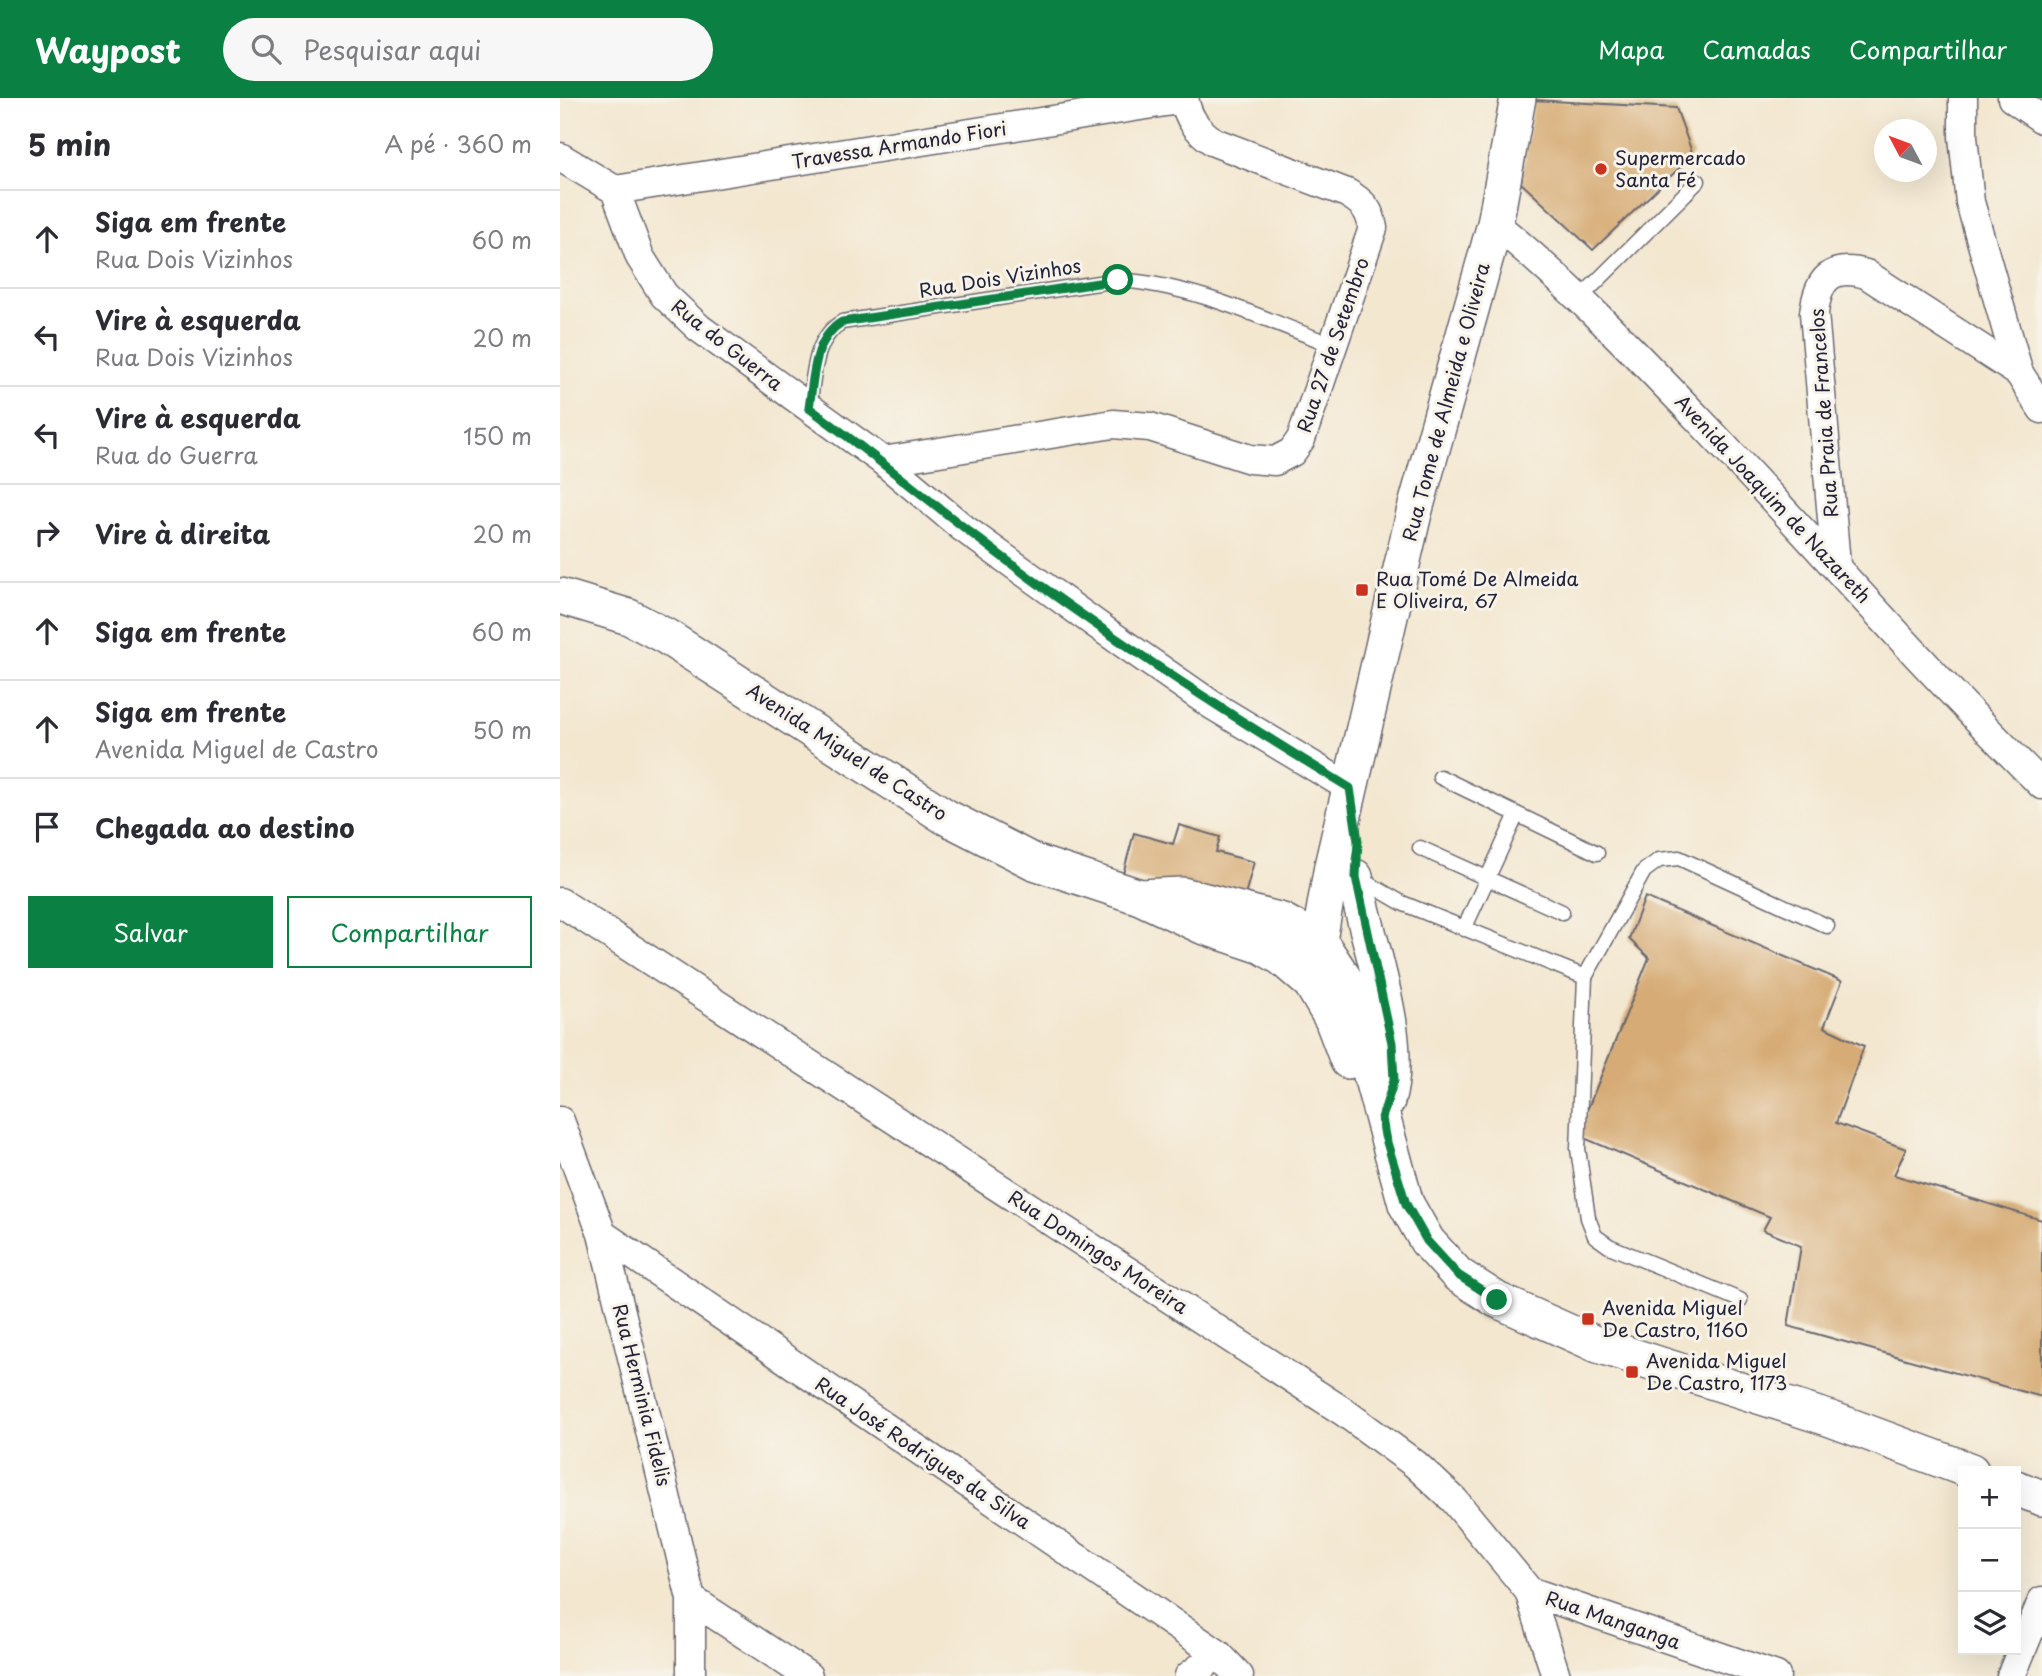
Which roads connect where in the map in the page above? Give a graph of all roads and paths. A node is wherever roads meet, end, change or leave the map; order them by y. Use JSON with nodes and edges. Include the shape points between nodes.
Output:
{"nodes":[{"id":1,"x":1518,"y":98,"type":"edge"},
{"id":2,"x":1963,"y":98,"type":"edge"},
{"id":3,"x":2012,"y":98,"type":"edge"},
{"id":4,"x":1184,"y":99,"type":"edge"},
{"id":5,"x":2042,"y":119,"type":"edge"},
{"id":6,"x":560,"y":157,"type":"edge"},
{"id":7,"x":1698,"y":181,"type":"dead end"},
{"id":8,"x":615,"y":190,"type":"junction"},
{"id":9,"x":1494,"y":224,"type":"junction"},
{"id":10,"x":1580,"y":298,"type":"junction"},
{"id":11,"x":1335,"y":346,"type":"junction"},
{"id":12,"x":2019,"y":373,"type":"junction"},
{"id":13,"x":809,"y":408,"type":"junction"},
{"id":14,"x":2042,"y":409,"type":"edge"},
{"id":15,"x":883,"y":461,"type":"junction"},
{"id":16,"x":1836,"y":564,"type":"junction"},
{"id":17,"x":560,"y":596,"type":"edge"},
{"id":18,"x":1440,"y":777,"type":"dead end"},
{"id":19,"x":2042,"y":785,"type":"edge"},
{"id":20,"x":1350,"y":788,"type":"junction"},
{"id":21,"x":1517,"y":814,"type":"junction"},
{"id":22,"x":1420,"y":848,"type":"dead end"},
{"id":23,"x":1597,"y":853,"type":"dead end"},
{"id":24,"x":1356,"y":877,"type":"junction"},
{"id":25,"x":1488,"y":878,"type":"junction"},
{"id":26,"x":1140,"y":897,"type":"junction"},
{"id":27,"x":560,"y":902,"type":"edge"},
{"id":28,"x":1562,"y":912,"type":"dead end"},
{"id":29,"x":1827,"y":926,"type":"dead end"},
{"id":30,"x":1464,"y":929,"type":"junction"},
{"id":31,"x":1320,"y":942,"type":"junction"},
{"id":32,"x":1585,"y":977,"type":"junction"},
{"id":33,"x":1328,"y":981,"type":"junction"},
{"id":34,"x":560,"y":1121,"type":"edge"},
{"id":35,"x":1384,"y":1127,"type":"junction"},
{"id":36,"x":602,"y":1234,"type":"junction"},
{"id":37,"x":1740,"y":1300,"type":"dead end"},
{"id":38,"x":1958,"y":1466,"type":"edge"},
{"id":39,"x":2021,"y":1490,"type":"edge"},
{"id":40,"x":2042,"y":1498,"type":"edge"},
{"id":41,"x":1529,"y":1591,"type":"junction"},
{"id":42,"x":691,"y":1599,"type":"junction"},
{"id":43,"x":2042,"y":1601,"type":"edge"},
{"id":44,"x":1218,"y":1654,"type":"junction"},
{"id":45,"x":691,"y":1676,"type":"edge"},
{"id":46,"x":808,"y":1676,"type":"edge"},
{"id":47,"x":1189,"y":1676,"type":"edge"},
{"id":48,"x":1239,"y":1676,"type":"edge"},
{"id":49,"x":1556,"y":1676,"type":"edge"},
{"id":50,"x":1776,"y":1676,"type":"edge"},
{"id":51,"x":2011,"y":1676,"type":"edge"}],
"edges":[{"from":1,"to":9,"type":"street","name":"Rua Tome de Almeida e Oliveira"},
{"from":2,"to":12,"type":"street","via":[[1970,202]]},
{"from":3,"to":5,"type":"street"},
{"from":4,"to":8,"type":"street","name":"Travessa Armando Fiori"},
{"from":4,"to":11,"type":"street","name":"Rua 27 de Setembro","via":[[1189,118],[1214,142],[1347,192],[1371,215],[1373,228]]},
{"from":6,"to":8,"type":"street"},
{"from":7,"to":10,"type":"lane"},
{"from":8,"to":13,"type":"street","name":"Rua do Guerra","via":[[640,257],[664,295],[699,328]]},
{"from":9,"to":10,"type":"street","name":"Avenida Joaquim de Nazareth"},
{"from":9,"to":20,"type":"street","name":"Rua Tome de Almeida e Oliveira","via":[[1414,513]]},
{"from":10,"to":16,"type":"street","name":"Avenida Joaquim de Nazareth"},
{"from":11,"to":13,"type":"lane","name":"Rua Dois Vizinhos","via":[[1191,291],[1156,282],[1118,280],[842,322],[829,329],[821,341]]},
{"from":11,"to":15,"type":"street","name":"Rua 27 de Setembro","via":[[1301,439],[1292,452],[1275,461],[1250,459],[1150,427],[1113,424]]},
{"from":12,"to":14,"type":"street"},
{"from":12,"to":16,"type":"street","name":"Rua Praia de Francelos","via":[[1866,274],[1851,270],[1824,279],[1816,292],[1814,313]]},
{"from":13,"to":15,"type":"street","name":"Rua do Guerra"},
{"from":15,"to":20,"type":"street","name":"Rua do Guerra","via":[[964,528],[1212,705]]},
{"from":16,"to":19,"type":"street","name":"Avenida Joaquim de Nazareth"},
{"from":17,"to":26,"type":"street","name":"Avenida Miguel de Castro","via":[[629,617],[667,638],[946,817],[1034,862]]},
{"from":18,"to":21,"type":"lane"},
{"from":20,"to":24,"type":"street","name":"Rua Tome de Almeida e Oliveira","via":[[1358,841]]},
{"from":20,"to":31,"type":"street","name":"Rua Tome de Almeida e Oliveira"},
{"from":21,"to":23,"type":"lane"},
{"from":21,"to":25,"type":"lane"},
{"from":22,"to":25,"type":"lane"},
{"from":24,"to":30,"type":"lane"},
{"from":24,"to":33,"type":"street","name":"Rua Tome de Almeida e Oliveira"},
{"from":24,"to":35,"type":"street","via":[[1392,1043],[1394,1080]]},
{"from":25,"to":28,"type":"lane"},
{"from":25,"to":30,"type":"lane"},
{"from":26,"to":31,"type":"street","name":"Avenida Miguel de Castro","via":[[1182,895],[1282,921]]},
{"from":26,"to":33,"type":"street","name":"Avenida Miguel de Castro","via":[[1202,926],[1262,946]]},
{"from":27,"to":41,"type":"street","name":"Rua Domingos Moreira","via":[[1344,1412],[1415,1464],[1454,1500]]},
{"from":29,"to":32,"type":"lane","via":[[1679,858],[1659,860],[1644,871]]},
{"from":30,"to":32,"type":"lane"},
{"from":31,"to":33,"type":"street","name":"Rua Tome de Almeida e Oliveira"},
{"from":32,"to":37,"type":"lane","via":[[1577,1137],[1588,1218],[1595,1236]]},
{"from":33,"to":35,"type":"street","name":"Avenida Miguel de Castro"},
{"from":33,"to":35,"type":"street","name":"Avenida Miguel de Castro","via":[[1332,1019],[1356,1084]]},
{"from":34,"to":36,"type":"street","name":"Rua Herminia Fidelis"},
{"from":35,"to":38,"type":"street","name":"Avenida Miguel de Castro","via":[[1406,1204],[1427,1241],[1458,1275],[1497,1300],[1598,1345],[1831,1419]]},
{"from":36,"to":42,"type":"street","name":"Rua Herminia Fidelis"},
{"from":36,"to":44,"type":"street","name":"Rua José Rodrigues da Silva"},
{"from":39,"to":40,"type":"street"},
{"from":41,"to":49,"type":"street","name":"Rua Domingos Moreira"},
{"from":41,"to":50,"type":"street","name":"Rua Manganga"},
{"from":42,"to":45,"type":"street","name":"Rua Herminia Fidelis"},
{"from":42,"to":46,"type":"street"},
{"from":43,"to":51,"type":"street"},
{"from":44,"to":47,"type":"street"},
{"from":44,"to":48,"type":"street","name":"Rua José Rodrigues da Silva"}]}
